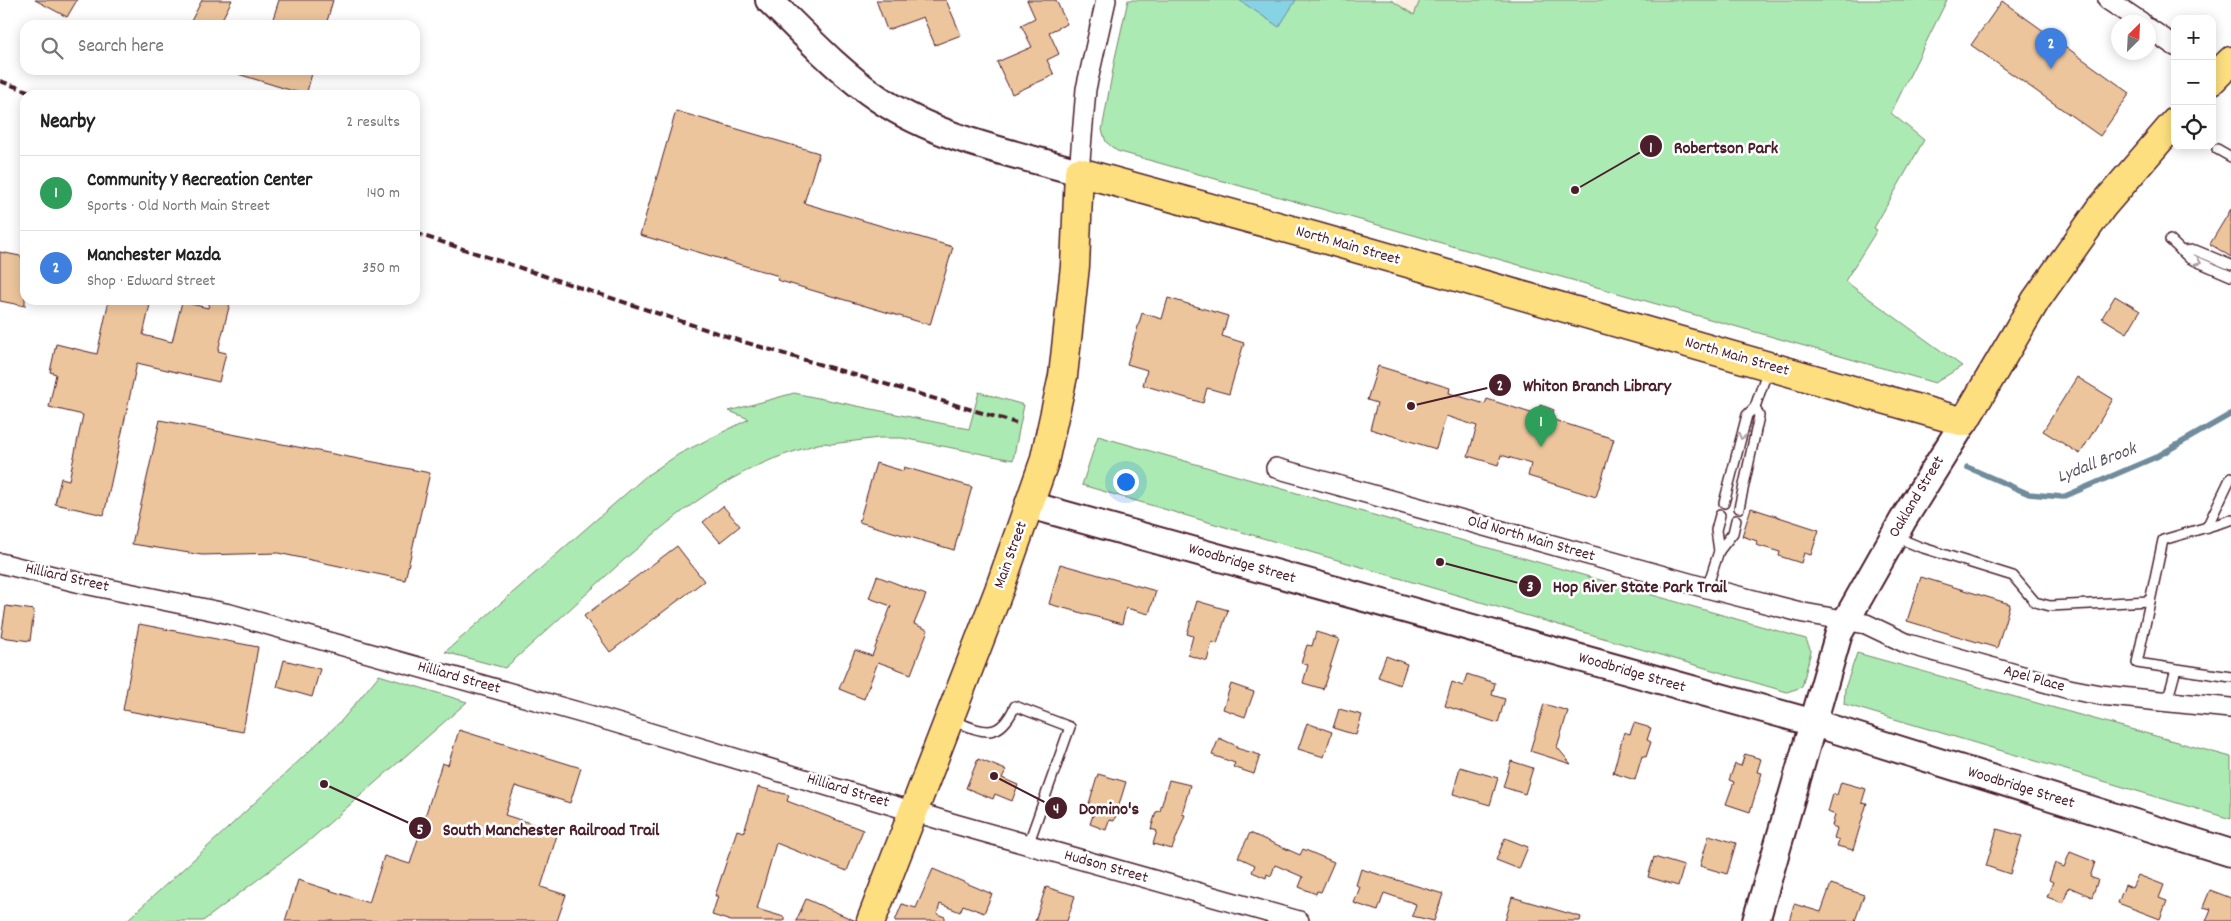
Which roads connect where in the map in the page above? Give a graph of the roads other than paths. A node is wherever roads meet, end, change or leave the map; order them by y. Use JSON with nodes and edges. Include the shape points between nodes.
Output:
{"nodes":[{"id":1,"x":769,"y":0,"type":"edge"},
{"id":2,"x":1106,"y":0,"type":"edge"},
{"id":3,"x":2108,"y":0,"type":"edge"},
{"id":4,"x":2130,"y":15,"type":"edge"},
{"id":5,"x":2156,"y":33,"type":"edge"},
{"id":6,"x":2171,"y":43,"type":"edge"},
{"id":7,"x":2171,"y":127,"type":"edge"},
{"id":8,"x":2217,"y":149,"type":"dead end"},
{"id":9,"x":2231,"y":157,"type":"edge"},
{"id":10,"x":1079,"y":172,"type":"junction"},
{"id":11,"x":2170,"y":240,"type":"dead end"},
{"id":12,"x":2181,"y":251,"type":"junction"},
{"id":13,"x":2231,"y":265,"type":"edge"},
{"id":14,"x":2231,"y":276,"type":"edge"},
{"id":15,"x":1769,"y":366,"type":"junction"},
{"id":16,"x":1754,"y":407,"type":"junction"},
{"id":17,"x":1964,"y":422,"type":"junction"},
{"id":18,"x":1276,"y":468,"type":"dead end"},
{"id":19,"x":2231,"y":478,"type":"edge"},
{"id":20,"x":1724,"y":503,"type":"dead end"},
{"id":21,"x":1030,"y":505,"type":"junction"},
{"id":22,"x":1740,"y":508,"type":"dead end"},
{"id":23,"x":1720,"y":515,"type":"dead end"},
{"id":24,"x":1736,"y":520,"type":"dead end"},
{"id":25,"x":2231,"y":520,"type":"edge"},
{"id":26,"x":2206,"y":527,"type":"junction"},
{"id":27,"x":1893,"y":536,"type":"junction"},
{"id":28,"x":1719,"y":551,"type":"junction"},
{"id":29,"x":0,"y":563,"type":"edge"},
{"id":30,"x":1707,"y":588,"type":"junction"},
{"id":31,"x":2150,"y":602,"type":"junction"},
{"id":32,"x":1845,"y":620,"type":"junction"},
{"id":33,"x":2176,"y":669,"type":"junction"},
{"id":34,"x":2231,"y":677,"type":"edge"},
{"id":35,"x":2167,"y":702,"type":"junction"},
{"id":36,"x":2230,"y":708,"type":"edge"},
{"id":37,"x":949,"y":719,"type":"junction"},
{"id":38,"x":1814,"y":723,"type":"junction"},
{"id":39,"x":913,"y":811,"type":"junction"},
{"id":40,"x":1028,"y":845,"type":"junction"},
{"id":41,"x":2231,"y":853,"type":"edge"},
{"id":42,"x":871,"y":921,"type":"edge"},
{"id":43,"x":1299,"y":921,"type":"edge"},
{"id":44,"x":1756,"y":921,"type":"edge"}],
"edges":[{"from":1,"to":10,"type":"main road","name":"North Main Street","via":[[839,67],[880,99],[944,133]]},
{"from":2,"to":10,"type":"street","via":[[1086,89]]},
{"from":3,"to":4,"type":"street"},
{"from":5,"to":6,"type":"street"},
{"from":7,"to":17,"type":"main road","name":"Oakland Street","via":[[2102,207],[2036,300]]},
{"from":8,"to":9,"type":"lane"},
{"from":10,"to":15,"type":"main road","name":"North Main Street"},
{"from":10,"to":21,"type":"main road","name":"Main Street","via":[[1075,266],[1063,376],[1049,442]]},
{"from":11,"to":12,"type":"lane"},
{"from":12,"to":13,"type":"lane","via":[[2195,250]]},
{"from":12,"to":14,"type":"lane","one_way":true,"via":[[2189,258]]},
{"from":15,"to":16,"type":"lane"},
{"from":15,"to":17,"type":"main road","name":"North Main Street"},
{"from":16,"to":20,"type":"lane","one_way":true,"via":[[1747,415]]},
{"from":16,"to":22,"type":"lane","via":[[1758,416]]},
{"from":17,"to":27,"type":"main road","name":"Oakland Street"},
{"from":18,"to":30,"type":"street","name":"Old North Main Street"},
{"from":19,"to":26,"type":"lane"},
{"from":21,"to":37,"type":"main road","name":"Main Street"},
{"from":21,"to":38,"type":"main road","name":"Woodbridge Street"},
{"from":23,"to":28,"type":"lane","via":[[1716,530]]},
{"from":24,"to":28,"type":"lane","via":[[1732,533]]},
{"from":25,"to":26,"type":"lane"},
{"from":26,"to":31,"type":"lane","via":[[2163,540]]},
{"from":27,"to":31,"type":"lane","via":[[2013,576],[2035,602],[2050,606]]},
{"from":27,"to":32,"type":"main road","name":"Oakland Street"},
{"from":28,"to":30,"type":"lane"},
{"from":29,"to":39,"type":"street","name":"Hilliard Street","via":[[230,614],[601,718]]},
{"from":30,"to":32,"type":"street","name":"Old North Main Street"},
{"from":31,"to":33,"type":"lane","via":[[2137,662]]},
{"from":32,"to":35,"type":"street","name":"Apel Place","via":[[1866,624],[1916,646],[2069,689]]},
{"from":32,"to":38,"type":"main road","name":"Oakland Street"},
{"from":33,"to":34,"type":"lane"},
{"from":33,"to":35,"type":"lane"},
{"from":35,"to":36,"type":"street","name":"Apel Place"},
{"from":37,"to":39,"type":"main road","name":"Main Street"},
{"from":37,"to":40,"type":"lane","via":[[983,732],[998,729],[1009,721],[1015,706],[1070,727]]},
{"from":38,"to":41,"type":"main road","name":"Woodbridge Street"},
{"from":38,"to":44,"type":"main road","name":"Oakland Street"},
{"from":39,"to":40,"type":"street","name":"Hudson Street"},
{"from":39,"to":42,"type":"main road","name":"Main Street"},
{"from":40,"to":43,"type":"street","name":"Hudson Street"}]}
